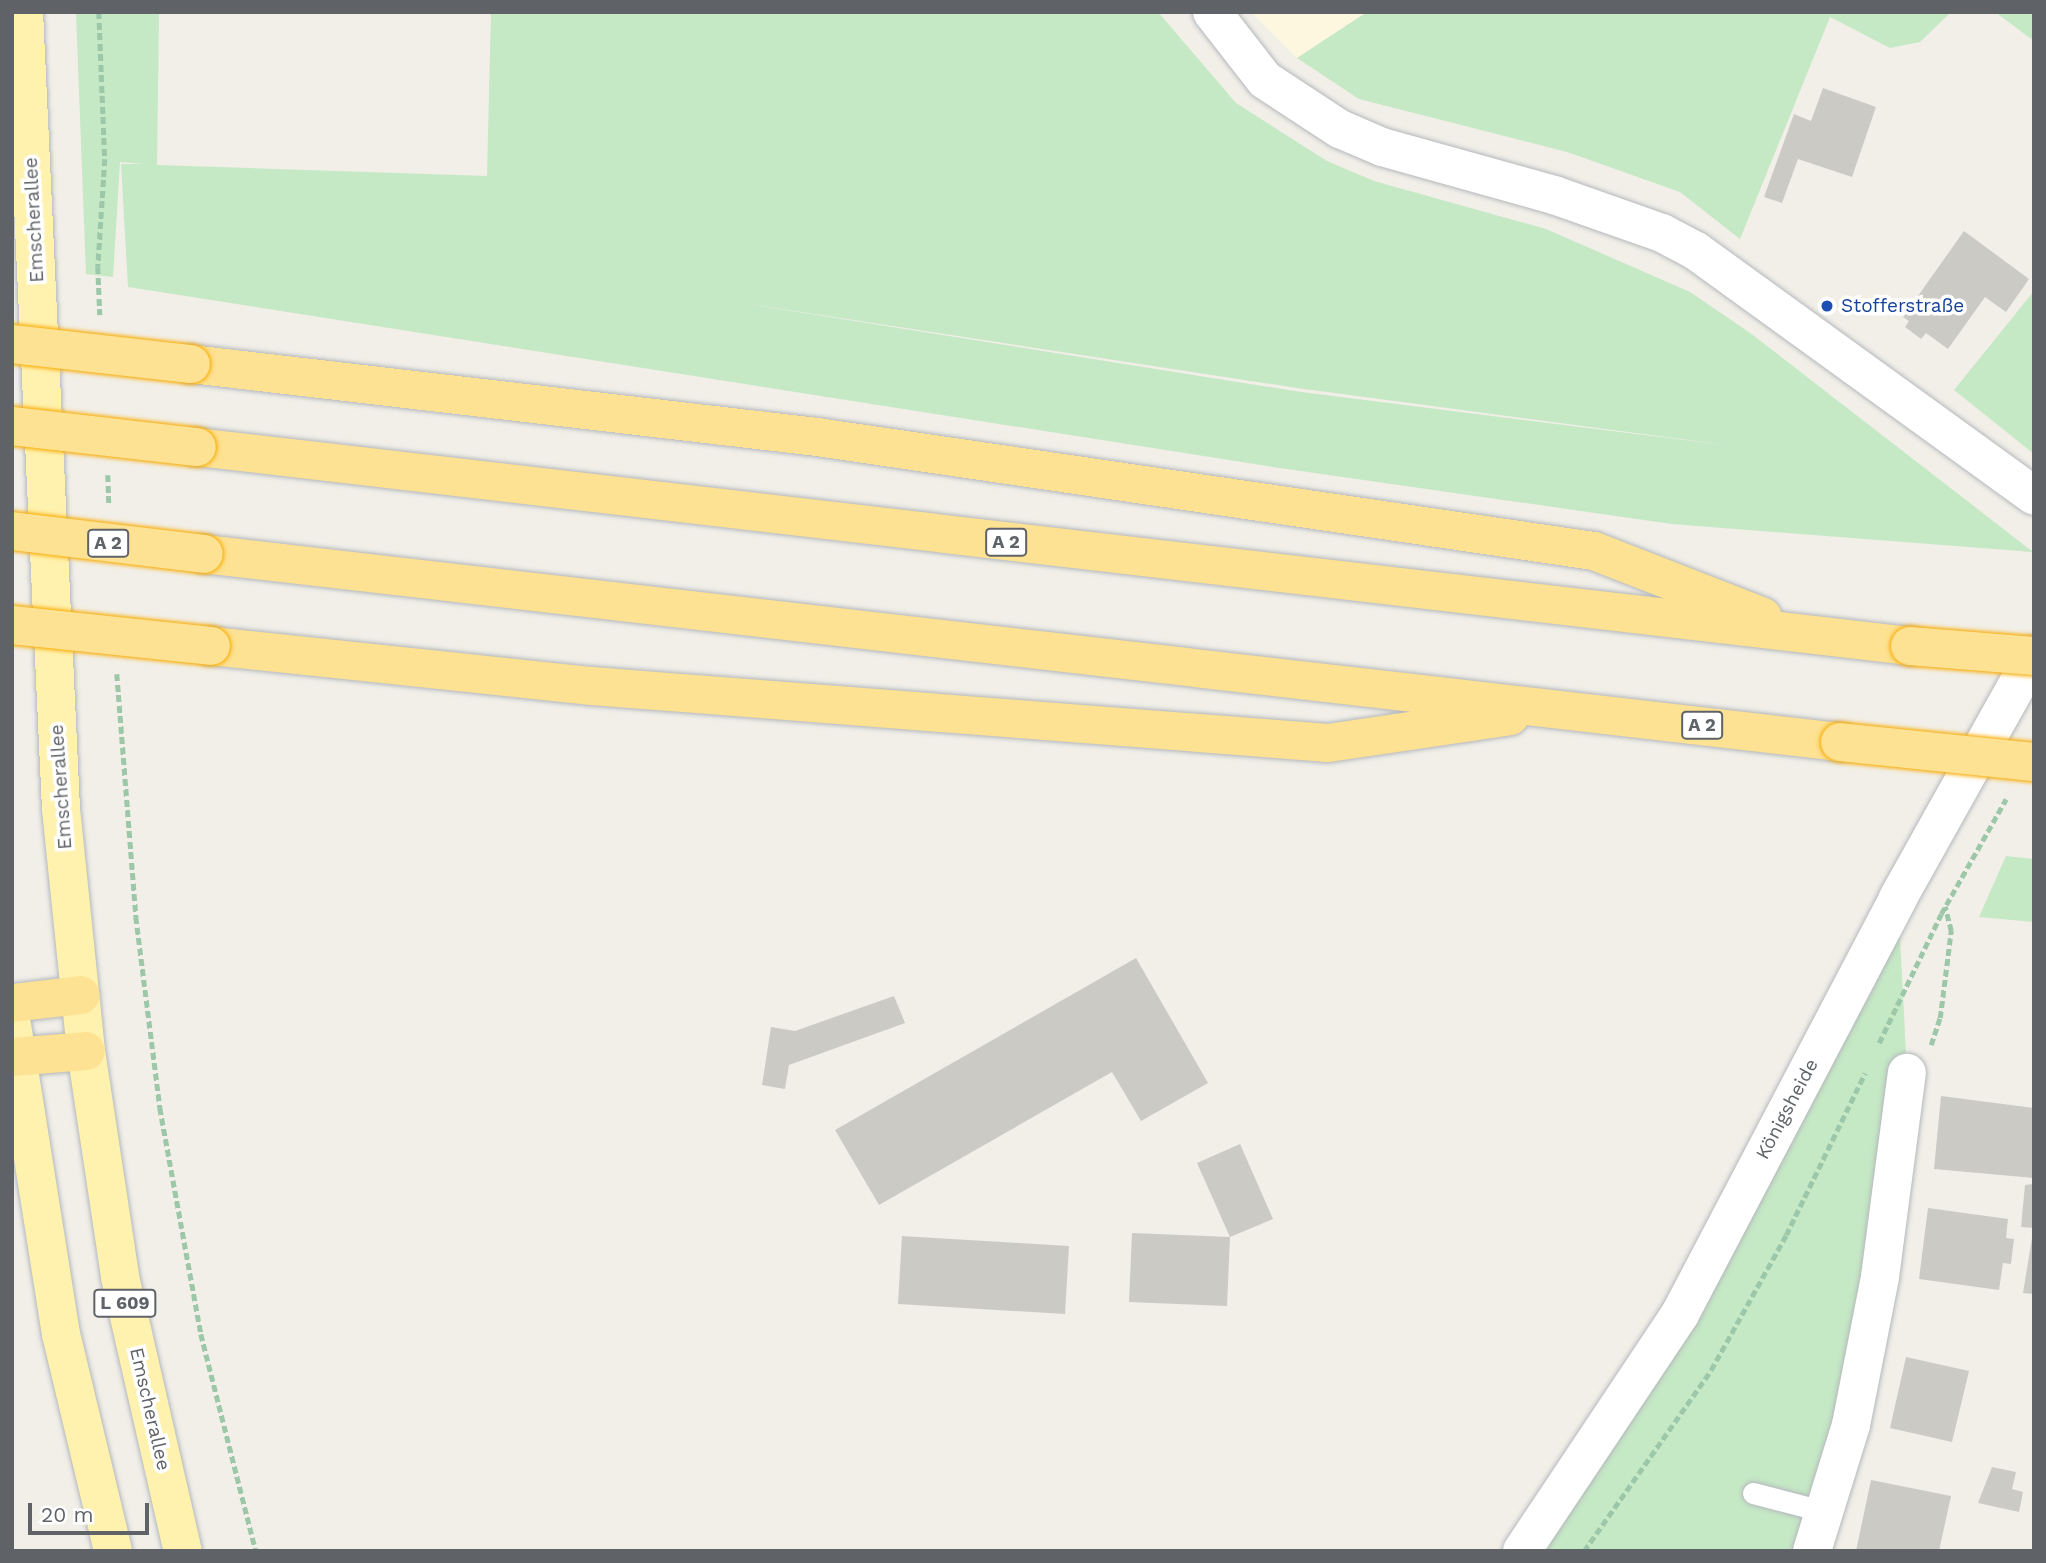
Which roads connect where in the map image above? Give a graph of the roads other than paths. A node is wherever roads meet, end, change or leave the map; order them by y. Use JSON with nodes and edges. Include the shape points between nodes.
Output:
{"nodes":[{"id":1,"x":24,"y":12,"type":"edge"},
{"id":2,"x":1212,"y":12,"type":"edge"},
{"id":3,"x":12,"y":344,"type":"edge"},
{"id":4,"x":12,"y":426,"type":"edge"},
{"id":5,"x":2034,"y":496,"type":"edge"},
{"id":6,"x":12,"y":531,"type":"edge"},
{"id":7,"x":12,"y":625,"type":"edge"},
{"id":8,"x":1814,"y":636,"type":"junction"},
{"id":9,"x":2034,"y":656,"type":"edge"},
{"id":10,"x":1564,"y":708,"type":"junction"},
{"id":11,"x":2024,"y":774,"type":"edge"},
{"id":12,"x":81,"y":995,"type":"junction"},
{"id":13,"x":12,"y":1003,"type":"edge"},
{"id":14,"x":14,"y":1046,"type":"edge"},
{"id":15,"x":86,"y":1051,"type":"junction"},
{"id":16,"x":1907,"y":1073,"type":"dead end"},
{"id":17,"x":1753,"y":1493,"type":"dead end"},
{"id":18,"x":1826,"y":1512,"type":"junction"},
{"id":19,"x":113,"y":1551,"type":"edge"},
{"id":20,"x":183,"y":1551,"type":"edge"},
{"id":21,"x":1522,"y":1551,"type":"edge"},
{"id":22,"x":1812,"y":1551,"type":"edge"}],
"edges":[{"from":1,"to":12,"type":"main road","name":"Emscherallee","number":"L 609","via":[[61,809]]},
{"from":2,"to":5,"type":"street","via":[[1265,80],[1340,129],[1382,147],[1554,195],[1662,233],[1696,251]]},
{"from":3,"to":8,"type":"highway","bridge":true,"via":[[817,437],[1594,551]]},
{"from":4,"to":8,"type":"highway","number":"A 2","bridge":true},
{"from":6,"to":10,"type":"highway","number":"A 2","bridge":true},
{"from":7,"to":10,"type":"highway","bridge":true,"via":[[592,686],[1328,743]]},
{"from":8,"to":9,"type":"highway","number":"A 2","bridge":true},
{"from":9,"to":21,"type":"street","name":"Königsheide","via":[[1904,886],[1680,1314]]},
{"from":10,"to":11,"type":"highway","number":"A 2","bridge":true,"via":[[1840,742]]},
{"from":12,"to":13,"type":"highway"},
{"from":12,"to":15,"type":"main road","name":"Emscherallee","number":"L 609"},
{"from":14,"to":15,"type":"highway"},
{"from":14,"to":19,"type":"main road","via":[[61,1334]]},
{"from":15,"to":20,"type":"main road","name":"Emscherallee","number":"L 609","via":[[120,1277]]},
{"from":16,"to":18,"type":"street","via":[[1880,1278],[1851,1425]]},
{"from":17,"to":18,"type":"lane"},
{"from":18,"to":22,"type":"street"}]}
